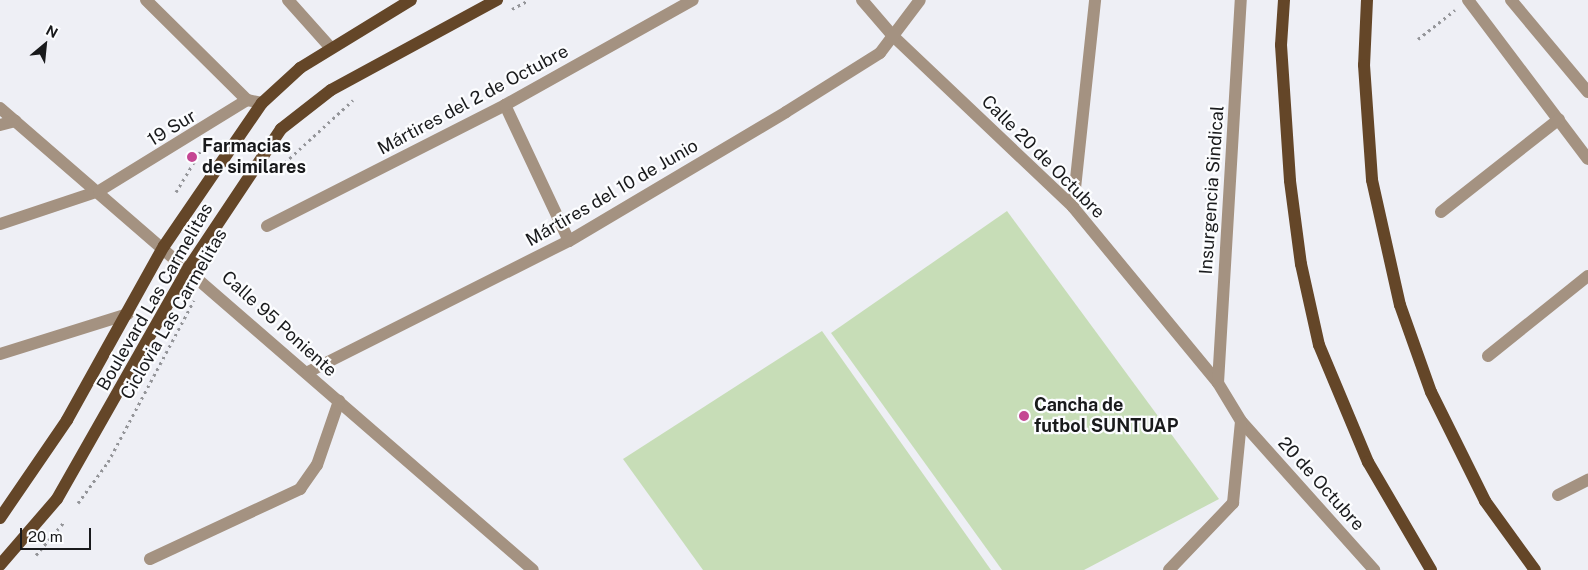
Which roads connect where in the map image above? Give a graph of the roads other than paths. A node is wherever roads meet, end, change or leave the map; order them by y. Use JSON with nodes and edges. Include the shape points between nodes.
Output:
{"nodes":[{"id":1,"x":146,"y":0,"type":"edge"},
{"id":2,"x":288,"y":0,"type":"edge"},
{"id":3,"x":411,"y":0,"type":"edge"},
{"id":4,"x":497,"y":0,"type":"edge"},
{"id":5,"x":693,"y":0,"type":"edge"},
{"id":6,"x":862,"y":0,"type":"edge"},
{"id":7,"x":920,"y":0,"type":"edge"},
{"id":8,"x":1095,"y":0,"type":"edge"},
{"id":9,"x":1241,"y":0,"type":"edge"},
{"id":10,"x":1284,"y":0,"type":"edge"},
{"id":11,"x":1366,"y":0,"type":"edge"},
{"id":12,"x":1468,"y":0,"type":"edge"},
{"id":13,"x":1511,"y":0,"type":"edge"},
{"id":14,"x":893,"y":36,"type":"junction"},
{"id":15,"x":330,"y":48,"type":"junction"},
{"id":16,"x":1588,"y":92,"type":"edge"},
{"id":17,"x":247,"y":100,"type":"junction"},
{"id":18,"x":262,"y":103,"type":"junction"},
{"id":19,"x":505,"y":105,"type":"junction"},
{"id":20,"x":0,"y":108,"type":"edge"},
{"id":21,"x":1559,"y":119,"type":"junction"},
{"id":22,"x":15,"y":121,"type":"junction"},
{"id":23,"x":0,"y":125,"type":"edge"},
{"id":24,"x":1588,"y":158,"type":"edge"},
{"id":25,"x":99,"y":191,"type":"junction"},
{"id":26,"x":1073,"y":207,"type":"junction"},
{"id":27,"x":1441,"y":212,"type":"dead end"},
{"id":28,"x":0,"y":224,"type":"edge"},
{"id":29,"x":267,"y":226,"type":"dead end"},
{"id":30,"x":569,"y":241,"type":"junction"},
{"id":31,"x":164,"y":246,"type":"junction"},
{"id":32,"x":189,"y":267,"type":"junction"},
{"id":33,"x":1588,"y":276,"type":"edge"},
{"id":34,"x":128,"y":314,"type":"junction"},
{"id":35,"x":0,"y":354,"type":"edge"},
{"id":36,"x":1488,"y":356,"type":"dead end"},
{"id":37,"x":308,"y":372,"type":"junction"},
{"id":38,"x":1218,"y":383,"type":"junction"},
{"id":39,"x":340,"y":401,"type":"junction"},
{"id":40,"x":1241,"y":421,"type":"junction"},
{"id":41,"x":1588,"y":480,"type":"edge"},
{"id":42,"x":1558,"y":495,"type":"dead end"},
{"id":43,"x":0,"y":518,"type":"edge"},
{"id":44,"x":150,"y":559,"type":"dead end"},
{"id":45,"x":0,"y":565,"type":"edge"},
{"id":46,"x":1368,"y":568,"type":"edge"},
{"id":47,"x":533,"y":570,"type":"edge"},
{"id":48,"x":1169,"y":570,"type":"edge"},
{"id":49,"x":1432,"y":570,"type":"edge"},
{"id":50,"x":1535,"y":570,"type":"edge"}],
"edges":[{"from":1,"to":17,"type":"street","via":[[176,33],[226,75]]},
{"from":2,"to":15,"type":"street"},
{"from":3,"to":15,"type":"main road","name":"Boulevard Las Carmelitas"},
{"from":4,"to":32,"type":"main road","name":"Boulevard Las Carmelitas","via":[[306,107],[261,155]]},
{"from":5,"to":19,"type":"street","name":"Mártires del 2 de Octubre"},
{"from":6,"to":14,"type":"street","name":"Calle 20 de Octubre"},
{"from":7,"to":14,"type":"street","name":"Mártires del 10 de Junio"},
{"from":8,"to":26,"type":"street"},
{"from":9,"to":38,"type":"street","name":"Insurgencia Sindical"},
{"from":10,"to":49,"type":"main road","via":[[1281,45],[1290,181],[1301,264],[1319,344],[1368,462]]},
{"from":11,"to":50,"type":"main road","via":[[1364,65],[1372,180],[1400,305],[1431,392],[1481,492]]},
{"from":12,"to":21,"type":"street"},
{"from":13,"to":16,"type":"street"},
{"from":14,"to":26,"type":"street","name":"Calle 20 de Octubre"},
{"from":14,"to":30,"type":"street","name":"Mártires del 10 de Junio","via":[[873,58]]},
{"from":15,"to":18,"type":"main road","name":"Boulevard Las Carmelitas","via":[[300,68]]},
{"from":17,"to":18,"type":"street"},
{"from":17,"to":25,"type":"street","name":"19 Sur"},
{"from":18,"to":31,"type":"main road","name":"Boulevard Las Carmelitas"},
{"from":19,"to":29,"type":"street","name":"Mártires del 2 de Octubre"},
{"from":19,"to":30,"type":"street"},
{"from":20,"to":22,"type":"street","name":"Calle 95 Poniente"},
{"from":21,"to":24,"type":"street"},
{"from":21,"to":27,"type":"street"},
{"from":22,"to":23,"type":"street"},
{"from":22,"to":25,"type":"street","name":"Calle 95 Poniente"},
{"from":25,"to":28,"type":"street","name":"19 Sur"},
{"from":25,"to":31,"type":"street","name":"Calle 95 Poniente"},
{"from":26,"to":38,"type":"street","name":"Calle 20 de Octubre"},
{"from":30,"to":37,"type":"street","name":"Mártires del 10 de Junio"},
{"from":31,"to":32,"type":"street","name":"Calle 95 Poniente"},
{"from":31,"to":34,"type":"main road","name":"Boulevard Las Carmelitas"},
{"from":32,"to":37,"type":"street","name":"Calle 95 Poniente"},
{"from":32,"to":45,"type":"main road","name":"Boulevard Las Carmelitas","via":[[57,499]]},
{"from":33,"to":36,"type":"street"},
{"from":34,"to":35,"type":"street"},
{"from":34,"to":43,"type":"main road","name":"Boulevard Las Carmelitas","via":[[38,467]]},
{"from":37,"to":39,"type":"street","name":"Calle 95 Poniente"},
{"from":38,"to":40,"type":"street","name":"Calle 20 de Octubre"},
{"from":39,"to":44,"type":"street","via":[[317,465],[300,489]]},
{"from":39,"to":47,"type":"street","name":"Calle 95 Poniente"},
{"from":40,"to":46,"type":"street","name":"20 de Octubre"},
{"from":40,"to":48,"type":"street","via":[[1234,503]]},
{"from":41,"to":42,"type":"street"}]}
